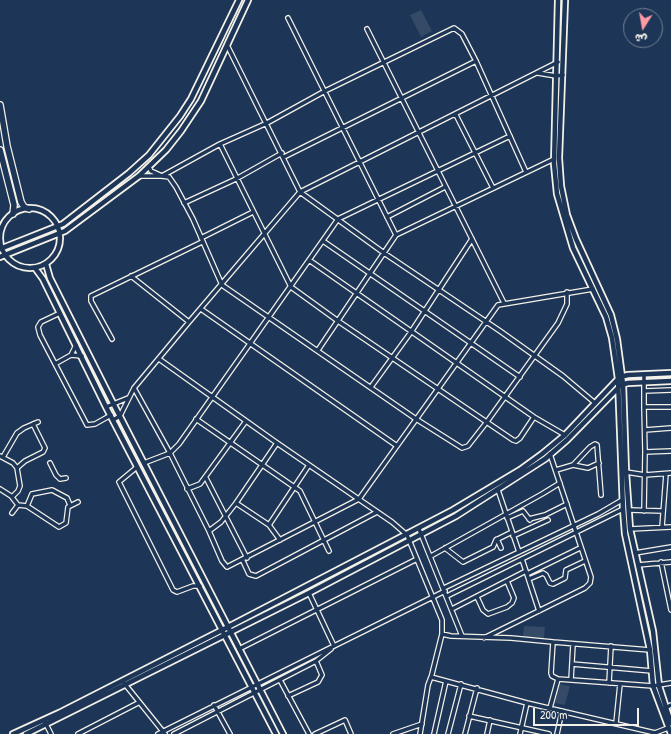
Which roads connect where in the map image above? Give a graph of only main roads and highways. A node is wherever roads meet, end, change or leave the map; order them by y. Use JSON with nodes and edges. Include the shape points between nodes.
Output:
{"nodes":[{"id":1,"x":239,"y":0,"type":"edge"},
{"id":2,"x":248,"y":0,"type":"edge"},
{"id":3,"x":558,"y":0,"type":"edge"},
{"id":4,"x":565,"y":0,"type":"edge"},
{"id":5,"x":0,"y":105,"type":"edge"},
{"id":6,"x":0,"y":150,"type":"edge"},
{"id":7,"x":29,"y":209,"type":"junction"},
{"id":8,"x":13,"y":214,"type":"junction"},
{"id":9,"x":57,"y":226,"type":"junction"},
{"id":10,"x":60,"y":234,"type":"junction"},
{"id":11,"x":1,"y":248,"type":"edge"},
{"id":12,"x":5,"y":255,"type":"junction"},
{"id":13,"x":0,"y":257,"type":"edge"},
{"id":14,"x":46,"y":264,"type":"junction"},
{"id":15,"x":35,"y":268,"type":"junction"},
{"id":16,"x":671,"y":373,"type":"edge"},
{"id":17,"x":623,"y":376,"type":"junction"},
{"id":18,"x":618,"y":379,"type":"junction"},
{"id":19,"x":671,"y":381,"type":"edge"},
{"id":20,"x":623,"y":384,"type":"junction"},
{"id":21,"x":618,"y":388,"type":"junction"},
{"id":22,"x":228,"y":627,"type":"junction"},
{"id":23,"x":223,"y":630,"type":"junction"},
{"id":24,"x":231,"y":632,"type":"junction"},
{"id":25,"x":226,"y":635,"type":"junction"},
{"id":26,"x":124,"y":683,"type":"junction"},
{"id":27,"x":274,"y":717,"type":"junction"},
{"id":28,"x":269,"y":720,"type":"junction"},
{"id":29,"x":671,"y":723,"type":"edge"},
{"id":30,"x":13,"y":734,"type":"edge"},
{"id":31,"x":26,"y":734,"type":"edge"},
{"id":32,"x":276,"y":734,"type":"edge"},
{"id":33,"x":283,"y":734,"type":"edge"},
{"id":34,"x":671,"y":734,"type":"edge"}],
"edges":[{"from":1,"to":9,"type":"main road","via":[[191,99],[166,135],[129,173]]},
{"from":2,"to":10,"type":"main road","via":[[196,108],[181,131],[139,176]]},
{"from":3,"to":18,"type":"main road","via":[[554,159],[557,194],[573,248],[606,317]]},
{"from":4,"to":17,"type":"main road","via":[[559,158],[564,200],[576,239],[611,315]]},
{"from":5,"to":7,"type":"highway","via":[[21,202]]},
{"from":6,"to":8,"type":"highway","via":[[14,205]]},
{"from":7,"to":8,"type":"main road"},
{"from":7,"to":9,"type":"main road","via":[[46,213]]},
{"from":8,"to":11,"type":"main road","via":[[3,226]]},
{"from":9,"to":10,"type":"main road"},
{"from":9,"to":11,"type":"main road"},
{"from":10,"to":12,"type":"main road"},
{"from":10,"to":14,"type":"main road","via":[[57,251]]},
{"from":11,"to":12,"type":"main road"},
{"from":12,"to":13,"type":"main road"},
{"from":12,"to":15,"type":"main road","via":[[14,264]]},
{"from":14,"to":15,"type":"main road"},
{"from":14,"to":22,"type":"main road","via":[[50,278]]},
{"from":15,"to":23,"type":"main road","via":[[43,279],[106,407]]},
{"from":16,"to":17,"type":"main road"},
{"from":17,"to":18,"type":"main road"},
{"from":17,"to":20,"type":"main road"},
{"from":18,"to":21,"type":"main road"},
{"from":18,"to":22,"type":"main road","via":[[565,435],[520,470],[419,530]]},
{"from":19,"to":20,"type":"main road"},
{"from":20,"to":21,"type":"main road"},
{"from":20,"to":29,"type":"main road","via":[[630,529],[655,643],[659,686]]},
{"from":21,"to":24,"type":"main road","via":[[567,440],[498,490],[422,535]]},
{"from":21,"to":34,"type":"main road","via":[[625,534],[650,650],[653,686]]},
{"from":22,"to":23,"type":"main road"},
{"from":22,"to":24,"type":"main road"},
{"from":23,"to":25,"type":"main road"},
{"from":23,"to":26,"type":"main road"},
{"from":24,"to":25,"type":"main road"},
{"from":24,"to":27,"type":"main road"},
{"from":25,"to":26,"type":"main road"},
{"from":25,"to":28,"type":"main road"},
{"from":26,"to":30,"type":"main road"},
{"from":26,"to":31,"type":"main road"},
{"from":27,"to":28,"type":"main road"},
{"from":27,"to":33,"type":"main road"},
{"from":28,"to":32,"type":"main road"}]}
